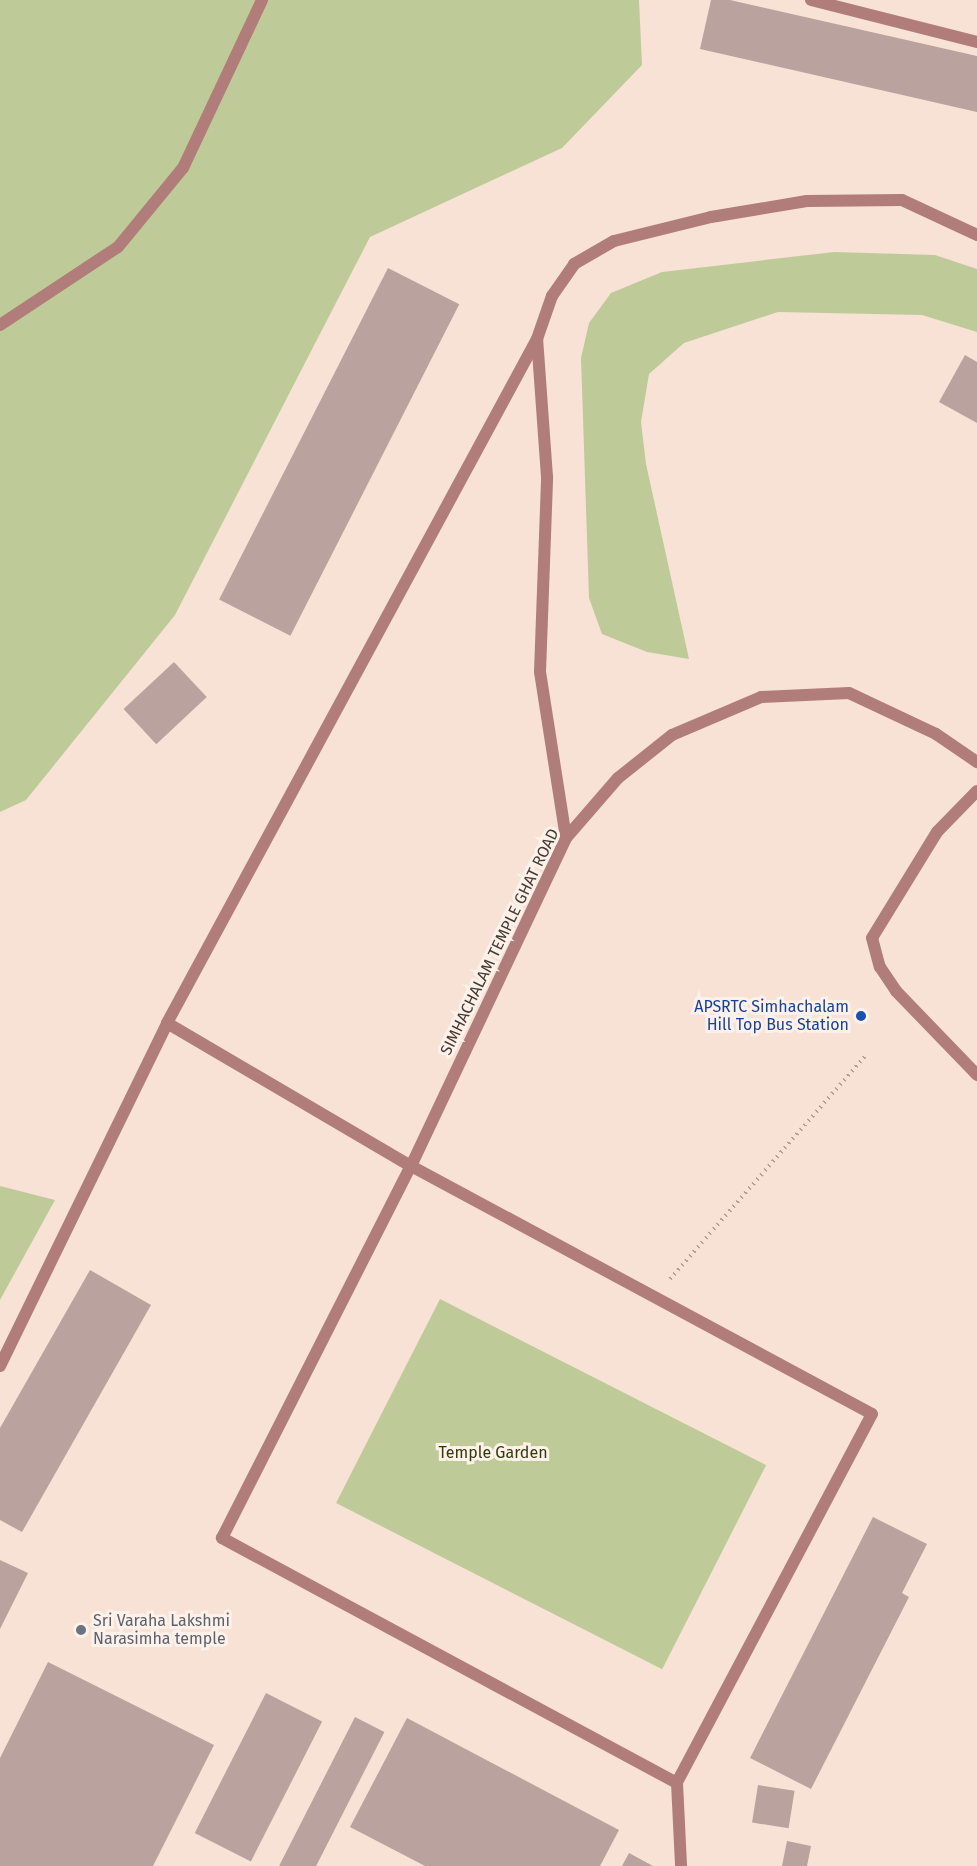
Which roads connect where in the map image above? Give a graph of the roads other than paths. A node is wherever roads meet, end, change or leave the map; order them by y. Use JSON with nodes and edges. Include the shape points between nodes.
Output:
{"nodes":[{"id":1,"x":262,"y":0,"type":"edge"},
{"id":2,"x":811,"y":0,"type":"edge"},
{"id":3,"x":977,"y":42,"type":"edge"},
{"id":4,"x":977,"y":236,"type":"edge"},
{"id":5,"x":0,"y":325,"type":"edge"},
{"id":6,"x":537,"y":339,"type":"junction"},
{"id":7,"x":977,"y":762,"type":"edge"},
{"id":8,"x":977,"y":791,"type":"edge"},
{"id":9,"x":566,"y":838,"type":"junction"},
{"id":10,"x":167,"y":1023,"type":"junction"},
{"id":11,"x":977,"y":1076,"type":"edge"},
{"id":12,"x":411,"y":1166,"type":"junction"},
{"id":13,"x":0,"y":1366,"type":"edge"},
{"id":14,"x":677,"y":1783,"type":"junction"},
{"id":15,"x":681,"y":1866,"type":"edge"}],
"edges":[{"from":1,"to":5,"type":"street","via":[[183,168],[118,247]]},
{"from":2,"to":3,"type":"street"},
{"from":4,"to":6,"type":"street","via":[[902,200],[807,201],[711,217],[614,241],[574,264],[552,296]]},
{"from":6,"to":9,"type":"street","via":[[547,477],[540,672]]},
{"from":6,"to":10,"type":"street"},
{"from":7,"to":9,"type":"street","name":"SIMHACHALAM TEMPLE GHAT ROAD","via":[[936,734],[849,693],[761,697],[672,735],[618,778]]},
{"from":8,"to":11,"type":"street","via":[[937,832],[872,938],[880,967],[896,991]]},
{"from":9,"to":12,"type":"street","name":"SIMHACHALAM TEMPLE GHAT ROAD"},
{"from":10,"to":12,"type":"street"},
{"from":10,"to":13,"type":"street"},
{"from":12,"to":14,"type":"street","name":"SIMHACHALAM TEMPLE GHAT ROAD","via":[[222,1538]]},
{"from":12,"to":14,"type":"street","via":[[872,1414]]},
{"from":14,"to":15,"type":"street"}]}
